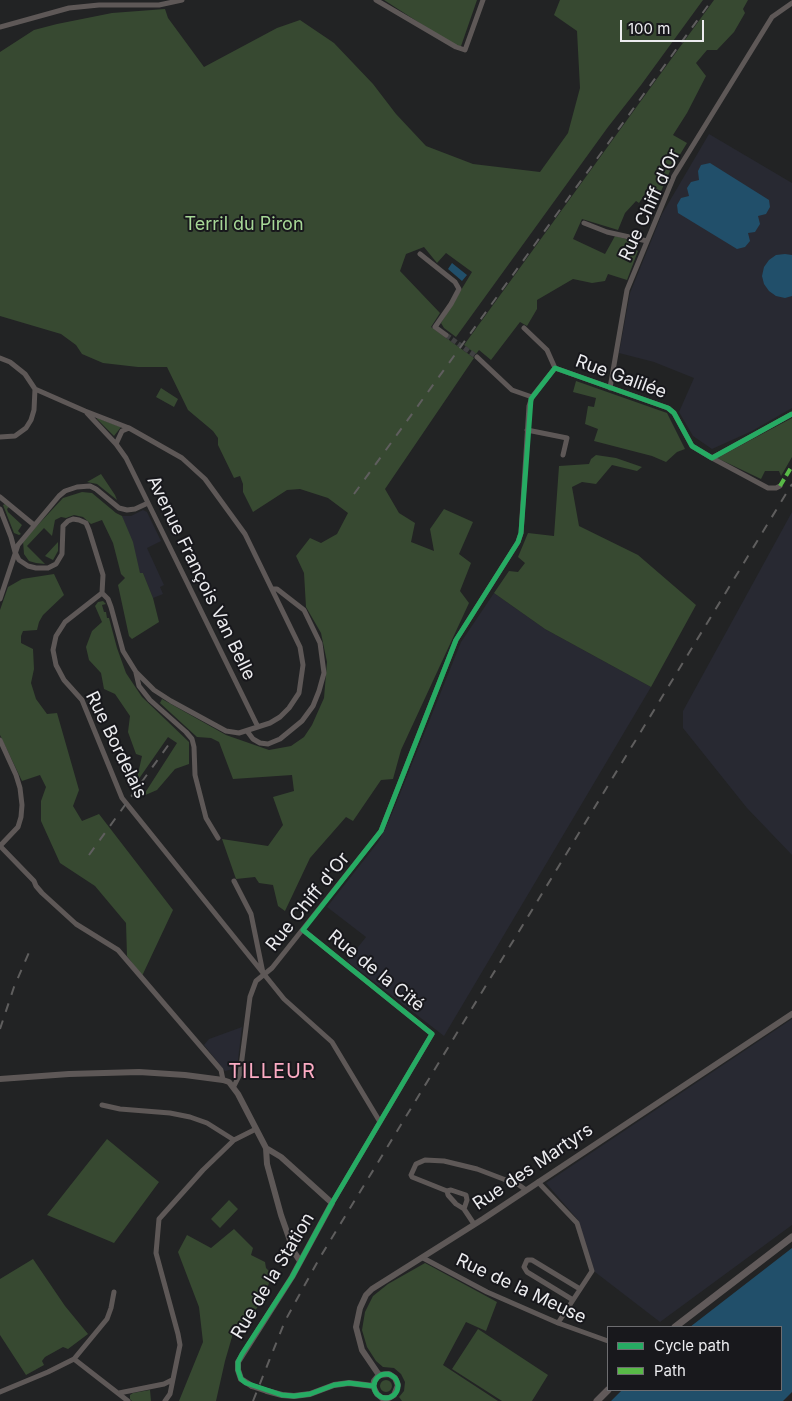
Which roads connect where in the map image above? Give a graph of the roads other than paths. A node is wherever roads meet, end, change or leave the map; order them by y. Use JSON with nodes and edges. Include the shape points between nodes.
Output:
{"nodes":[{"id":1,"x":182,"y":0,"type":"edge"},
{"id":2,"x":376,"y":0,"type":"edge"},
{"id":3,"x":484,"y":0,"type":"edge"},
{"id":4,"x":792,"y":3,"type":"edge"},
{"id":5,"x":0,"y":27,"type":"edge"},
{"id":6,"x":584,"y":223,"type":"dead end"},
{"id":7,"x":647,"y":241,"type":"junction"},
{"id":8,"x":420,"y":254,"type":"dead end"},
{"id":9,"x":524,"y":328,"type":"dead end"},
{"id":10,"x":446,"y":335,"type":"tunnel mouth"},
{"id":11,"x":477,"y":357,"type":"tunnel mouth"},
{"id":12,"x":0,"y":358,"type":"edge"},
{"id":13,"x":555,"y":368,"type":"junction"},
{"id":14,"x":610,"y":388,"type":"junction"},
{"id":15,"x":36,"y":390,"type":"junction"},
{"id":16,"x":532,"y":396,"type":"junction"},
{"id":17,"x":85,"y":411,"type":"junction"},
{"id":18,"x":792,"y":414,"type":"edge"},
{"id":19,"x":129,"y":428,"type":"junction"},
{"id":20,"x":527,"y":430,"type":"junction"},
{"id":21,"x":0,"y":437,"type":"edge"},
{"id":22,"x":116,"y":444,"type":"junction"},
{"id":23,"x":563,"y":455,"type":"dead end"},
{"id":24,"x":712,"y":458,"type":"junction"},
{"id":25,"x":780,"y":486,"type":"dead end"},
{"id":26,"x":0,"y":497,"type":"edge"},
{"id":27,"x":148,"y":503,"type":"junction"},
{"id":28,"x":0,"y":508,"type":"edge"},
{"id":29,"x":34,"y":525,"type":"junction"},
{"id":30,"x":15,"y":552,"type":"junction"},
{"id":31,"x":272,"y":589,"type":"junction"},
{"id":32,"x":102,"y":592,"type":"junction"},
{"id":33,"x":0,"y":599,"type":"edge"},
{"id":34,"x":136,"y":672,"type":"junction"},
{"id":35,"x":258,"y":727,"type":"junction"},
{"id":36,"x":247,"y":732,"type":"junction"},
{"id":37,"x":0,"y":740,"type":"edge"},
{"id":38,"x":218,"y":838,"type":"dead end"},
{"id":39,"x":0,"y":846,"type":"edge"},
{"id":40,"x":234,"y":881,"type":"dead end"},
{"id":41,"x":303,"y":930,"type":"junction"},
{"id":42,"x":263,"y":974,"type":"junction"},
{"id":43,"x":791,"y":1014,"type":"edge"},
{"id":44,"x":432,"y":1034,"type":"joint"},
{"id":45,"x":0,"y":1079,"type":"edge"},
{"id":46,"x":223,"y":1080,"type":"junction"},
{"id":47,"x":234,"y":1086,"type":"junction"},
{"id":48,"x":102,"y":1105,"type":"dead end"},
{"id":49,"x":380,"y":1122,"type":"junction"},
{"id":50,"x":256,"y":1129,"type":"junction"},
{"id":51,"x":234,"y":1140,"type":"junction"},
{"id":52,"x":266,"y":1148,"type":"junction"},
{"id":53,"x":538,"y":1182,"type":"junction"},
{"id":54,"x":526,"y":1190,"type":"junction"},
{"id":55,"x":447,"y":1191,"type":"junction"},
{"id":56,"x":332,"y":1203,"type":"junction"},
{"id":57,"x":464,"y":1209,"type":"junction"},
{"id":58,"x":474,"y":1224,"type":"junction"},
{"id":59,"x":792,"y":1237,"type":"edge"},
{"id":60,"x":423,"y":1258,"type":"junction"},
{"id":61,"x":300,"y":1261,"type":"junction"},
{"id":62,"x":580,"y":1289,"type":"junction"},
{"id":63,"x":114,"y":1292,"type":"dead end"},
{"id":64,"x":573,"y":1300,"type":"junction"},
{"id":65,"x":558,"y":1323,"type":"junction"},
{"id":66,"x":676,"y":1326,"type":"edge"},
{"id":67,"x":607,"y":1341,"type":"edge"},
{"id":68,"x":74,"y":1359,"type":"junction"},
{"id":69,"x":379,"y":1376,"type":"junction"},
{"id":70,"x":172,"y":1380,"type":"junction"},
{"id":71,"x":374,"y":1386,"type":"junction"},
{"id":72,"x":607,"y":1391,"type":"edge"},
{"id":73,"x":0,"y":1392,"type":"edge"},
{"id":74,"x":119,"y":1393,"type":"junction"},
{"id":75,"x":382,"y":1399,"type":"edge"},
{"id":76,"x":394,"y":1399,"type":"edge"},
{"id":77,"x":128,"y":1401,"type":"edge"},
{"id":78,"x":165,"y":1401,"type":"edge"},
{"id":79,"x":597,"y":1401,"type":"edge"}],
"edges":[{"from":1,"to":5,"type":"street","via":[[159,5],[69,8]]},
{"from":2,"to":3,"type":"street","via":[[465,50]]},
{"from":4,"to":7,"type":"street","name":"Rue Chiff d'Or","via":[[772,17],[674,176]]},
{"from":6,"to":7,"type":"street"},
{"from":7,"to":14,"type":"street","name":"Rue Chiff d'Or","via":[[627,290]]},
{"from":8,"to":10,"type":"street","via":[[455,282],[459,289],[435,327]]},
{"from":9,"to":13,"type":"street","name":"Rue Galilée","via":[[547,350]]},
{"from":11,"to":16,"type":"street","via":[[512,390]]},
{"from":12,"to":15,"type":"street","via":[[25,374]]},
{"from":13,"to":14,"type":"street","name":"Rue Galilée"},
{"from":13,"to":16,"type":"street"},
{"from":14,"to":24,"type":"street","name":"Rue Galilée","via":[[668,408],[692,446]]},
{"from":15,"to":17,"type":"street"},
{"from":15,"to":21,"type":"street","via":[[34,410],[26,428],[15,436]]},
{"from":16,"to":20,"type":"street","name":"Rue Chiff d'Or"},
{"from":17,"to":19,"type":"street"},
{"from":17,"to":22,"type":"street","name":"Avenue François Van Belle"},
{"from":18,"to":24,"type":"street"},
{"from":19,"to":22,"type":"street","via":[[122,431]]},
{"from":19,"to":31,"type":"street","via":[[182,458],[205,479],[245,534]]},
{"from":20,"to":23,"type":"street","via":[[567,438]]},
{"from":20,"to":41,"type":"street","name":"Rue Chiff d'Or","via":[[518,542],[456,640],[381,831]]},
{"from":22,"to":27,"type":"street","name":"Avenue François Van Belle"},
{"from":24,"to":25,"type":"street","name":"Rue Galilée","via":[[768,488]]},
{"from":26,"to":29,"type":"street"},
{"from":27,"to":29,"type":"street","via":[[127,510],[119,508],[90,486],[77,487],[59,496]]},
{"from":27,"to":35,"type":"street","name":"Avenue François Van Belle"},
{"from":28,"to":30,"type":"street"},
{"from":29,"to":30,"type":"street"},
{"from":30,"to":32,"type":"street","via":[[28,566],[48,568],[56,564],[62,554],[63,526],[73,519],[80,520],[86,523],[98,558],[103,575]]},
{"from":30,"to":33,"type":"street"},
{"from":31,"to":35,"type":"street","via":[[300,647],[303,673],[299,693],[289,708],[280,717]]},
{"from":31,"to":36,"type":"street","via":[[304,610],[320,642],[324,673],[313,706],[302,721],[280,739],[268,744],[260,743]]},
{"from":32,"to":34,"type":"street","via":[[111,607],[123,651]]},
{"from":32,"to":42,"type":"street","name":"Rue Bordelais","via":[[65,622],[56,636],[53,650],[56,665],[64,680],[82,700],[122,798]]},
{"from":34,"to":36,"type":"street","via":[[154,690],[198,716],[226,731]]},
{"from":34,"to":38,"type":"street","via":[[139,686],[150,700],[192,739],[195,775],[206,818]]},
{"from":35,"to":36,"type":"street"},
{"from":37,"to":39,"type":"street","via":[[16,775],[22,805],[18,827]]},
{"from":39,"to":46,"type":"street","via":[[42,893],[76,924],[118,950],[221,1070]]},
{"from":40,"to":42,"type":"street","via":[[252,914]]},
{"from":41,"to":42,"type":"street","name":"Rue Chiff d'Or","via":[[272,968]]},
{"from":41,"to":44,"type":"street","name":"Rue de la Cité"},
{"from":42,"to":47,"type":"street","name":"Rue Chiff d'Or","via":[[256,981],[250,997],[244,1052]]},
{"from":42,"to":49,"type":"street","name":"Rue Bordelais","via":[[284,999],[332,1042]]},
{"from":43,"to":53,"type":"street","name":"Rue des Martyrs"},
{"from":44,"to":49,"type":"street","name":"Rue de la Station"},
{"from":45,"to":46,"type":"street","via":[[139,1072]]},
{"from":46,"to":47,"type":"street"},
{"from":47,"to":50,"type":"street"},
{"from":48,"to":51,"type":"street","via":[[190,1117],[207,1123]]},
{"from":49,"to":56,"type":"street","name":"Rue de la Station"},
{"from":50,"to":51,"type":"street"},
{"from":50,"to":52,"type":"street"},
{"from":51,"to":70,"type":"street","via":[[159,1220],[156,1254],[180,1346]]},
{"from":52,"to":56,"type":"street","via":[[281,1157]]},
{"from":52,"to":61,"type":"street","via":[[267,1164],[281,1215]]},
{"from":53,"to":54,"type":"street","name":"Rue des Martyrs"},
{"from":53,"to":62,"type":"street","via":[[576,1223],[592,1271]]},
{"from":54,"to":55,"type":"street","via":[[477,1169],[444,1161],[424,1160],[416,1164],[412,1177]]},
{"from":54,"to":58,"type":"street","name":"Rue des Martyrs"},
{"from":55,"to":57,"type":"street"},
{"from":55,"to":57,"type":"street","via":[[466,1195],[468,1200]]},
{"from":56,"to":61,"type":"street","name":"Rue de la Station"},
{"from":57,"to":58,"type":"street"},
{"from":58,"to":60,"type":"street","name":"Rue des Martyrs"},
{"from":59,"to":66,"type":"main road"},
{"from":60,"to":65,"type":"street","name":"Rue de la Meuse","via":[[487,1292]]},
{"from":60,"to":69,"type":"street","name":"Rue des Martyrs","via":[[372,1289],[359,1309],[356,1327],[362,1350]]},
{"from":61,"to":71,"type":"street","name":"Rue de la Station","bridge":true,"via":[[238,1362],[241,1378],[252,1386],[294,1396],[349,1383]]},
{"from":62,"to":64,"type":"street"},
{"from":62,"to":64,"type":"street","via":[[527,1260],[524,1268],[527,1272]]},
{"from":63,"to":68,"type":"street","via":[[107,1318]]},
{"from":64,"to":65,"type":"street"},
{"from":65,"to":67,"type":"street","name":"Rue de la Meuse"},
{"from":68,"to":73,"type":"street"},
{"from":68,"to":74,"type":"street"},
{"from":69,"to":71,"type":"street"},
{"from":69,"to":76,"type":"street","via":[[390,1374],[396,1378],[398,1388]]},
{"from":70,"to":74,"type":"street"},
{"from":70,"to":78,"type":"street","via":[[170,1394]]},
{"from":71,"to":75,"type":"street"},
{"from":72,"to":79,"type":"main road"},
{"from":74,"to":77,"type":"street"},
{"from":75,"to":76,"type":"street"}]}
